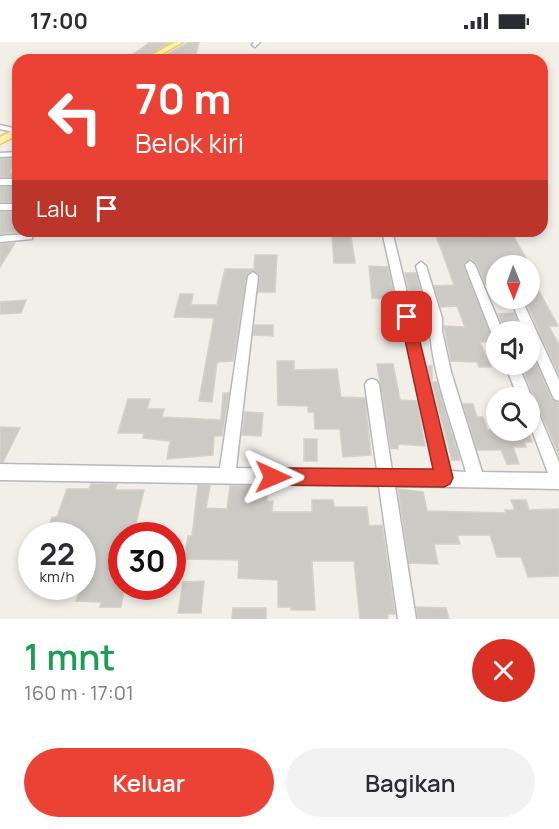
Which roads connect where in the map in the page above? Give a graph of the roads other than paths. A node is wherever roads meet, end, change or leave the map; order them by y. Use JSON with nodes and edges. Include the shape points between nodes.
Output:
{"nodes":[{"id":1,"x":180,"y":42,"type":"edge"},
{"id":2,"x":157,"y":54,"type":"edge"},
{"id":3,"x":29,"y":237,"type":"dead end"},
{"id":4,"x":388,"y":237,"type":"edge"},
{"id":5,"x":0,"y":239,"type":"edge"},
{"id":6,"x":470,"y":265,"type":"dead end"},
{"id":7,"x":421,"y":266,"type":"dead end"},
{"id":8,"x":253,"y":276,"type":"dead end"},
{"id":9,"x":520,"y":309,"type":"edge"},
{"id":10,"x":407,"y":317,"type":"junction"},
{"id":11,"x":436,"y":318,"type":"junction"},
{"id":12,"x":493,"y":321,"type":"edge"},
{"id":13,"x":372,"y":385,"type":"dead end"},
{"id":14,"x":559,"y":395,"type":"edge"},
{"id":15,"x":540,"y":434,"type":"edge"},
{"id":16,"x":0,"y":472,"type":"edge"},
{"id":17,"x":227,"y":476,"type":"junction"},
{"id":18,"x":387,"y":478,"type":"junction"},
{"id":19,"x":444,"y":478,"type":"junction"},
{"id":20,"x":476,"y":479,"type":"junction"},
{"id":21,"x":559,"y":481,"type":"edge"},
{"id":22,"x":406,"y":619,"type":"edge"}],
"edges":[{"from":1,"to":2,"type":"main road"},
{"from":3,"to":5,"type":"street"},
{"from":4,"to":10,"type":"street"},
{"from":6,"to":12,"type":"street"},
{"from":7,"to":11,"type":"street"},
{"from":8,"to":17,"type":"street"},
{"from":9,"to":14,"type":"street"},
{"from":10,"to":11,"type":"street"},
{"from":10,"to":19,"type":"street"},
{"from":11,"to":20,"type":"street","via":[[434,326]]},
{"from":13,"to":18,"type":"street"},
{"from":15,"to":21,"type":"street"},
{"from":16,"to":17,"type":"street"},
{"from":17,"to":18,"type":"street"},
{"from":18,"to":19,"type":"street"},
{"from":18,"to":22,"type":"street"},
{"from":19,"to":20,"type":"street"},
{"from":20,"to":21,"type":"street"}]}
